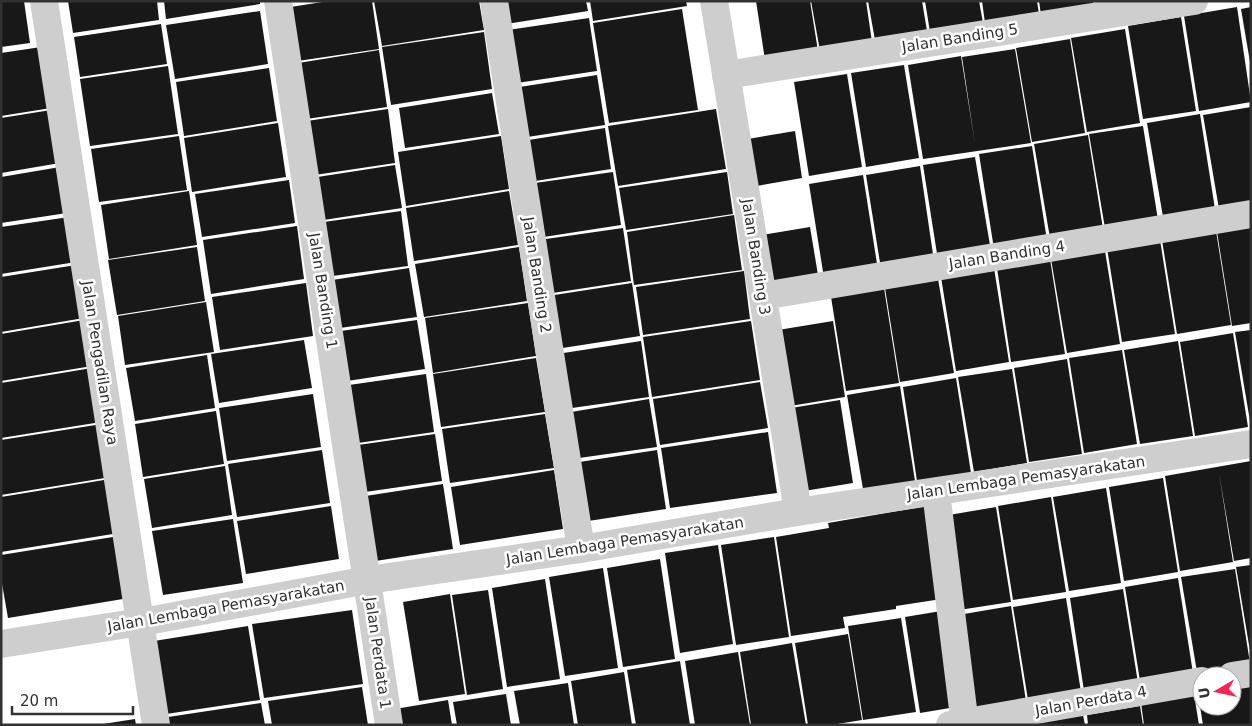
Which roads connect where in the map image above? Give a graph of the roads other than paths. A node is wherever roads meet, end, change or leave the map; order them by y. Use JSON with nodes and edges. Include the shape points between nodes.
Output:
{"nodes":[{"id":1,"x":44,"y":1,"type":"edge"},
{"id":2,"x":278,"y":1,"type":"edge"},
{"id":3,"x":494,"y":1,"type":"edge"},
{"id":4,"x":714,"y":1,"type":"edge"},
{"id":5,"x":1194,"y":1,"type":"edge"},
{"id":6,"x":726,"y":75,"type":"junction"},
{"id":7,"x":1251,"y":214,"type":"edge"},
{"id":8,"x":763,"y":296,"type":"junction"},
{"id":9,"x":1251,"y":444,"type":"edge"},
{"id":10,"x":936,"y":492,"type":"junction"},
{"id":11,"x":797,"y":512,"type":"junction"},
{"id":12,"x":581,"y":549,"type":"junction"},
{"id":13,"x":368,"y":580,"type":"junction"},
{"id":14,"x":140,"y":622,"type":"junction"},
{"id":15,"x":1,"y":644,"type":"edge"},
{"id":16,"x":1192,"y":683,"type":"edge"},
{"id":17,"x":960,"y":724,"type":"edge"},
{"id":18,"x":156,"y":725,"type":"edge"},
{"id":19,"x":389,"y":725,"type":"edge"}],
"edges":[{"from":1,"to":14,"type":"street","name":"Jalan Pengadilan Raya"},
{"from":2,"to":13,"type":"street","name":"Jalan Banding 1"},
{"from":3,"to":12,"type":"street","name":"Jalan Banding 2"},
{"from":4,"to":6,"type":"street","name":"Jalan Banding 3"},
{"from":5,"to":6,"type":"street","name":"Jalan Banding 5"},
{"from":6,"to":8,"type":"street","name":"Jalan Banding 3"},
{"from":7,"to":8,"type":"street","name":"Jalan Banding 4"},
{"from":8,"to":11,"type":"street","name":"Jalan Banding 3"},
{"from":9,"to":10,"type":"street","name":"Jalan Lembaga Pemasyarakatan"},
{"from":10,"to":11,"type":"street","name":"Jalan Lembaga Pemasyarakatan"},
{"from":10,"to":17,"type":"street"},
{"from":11,"to":12,"type":"street","name":"Jalan Lembaga Pemasyarakatan"},
{"from":12,"to":13,"type":"street","name":"Jalan Lembaga Pemasyarakatan"},
{"from":13,"to":14,"type":"street","name":"Jalan Lembaga Pemasyarakatan"},
{"from":13,"to":19,"type":"street","name":"Jalan Perdata 1"},
{"from":14,"to":15,"type":"street","name":"Jalan Lembaga Pemasyarakatan"},
{"from":14,"to":18,"type":"street","name":"Jalan Pengadilan Raya"},
{"from":16,"to":17,"type":"street","name":"Jalan Perdata 4"}]}
